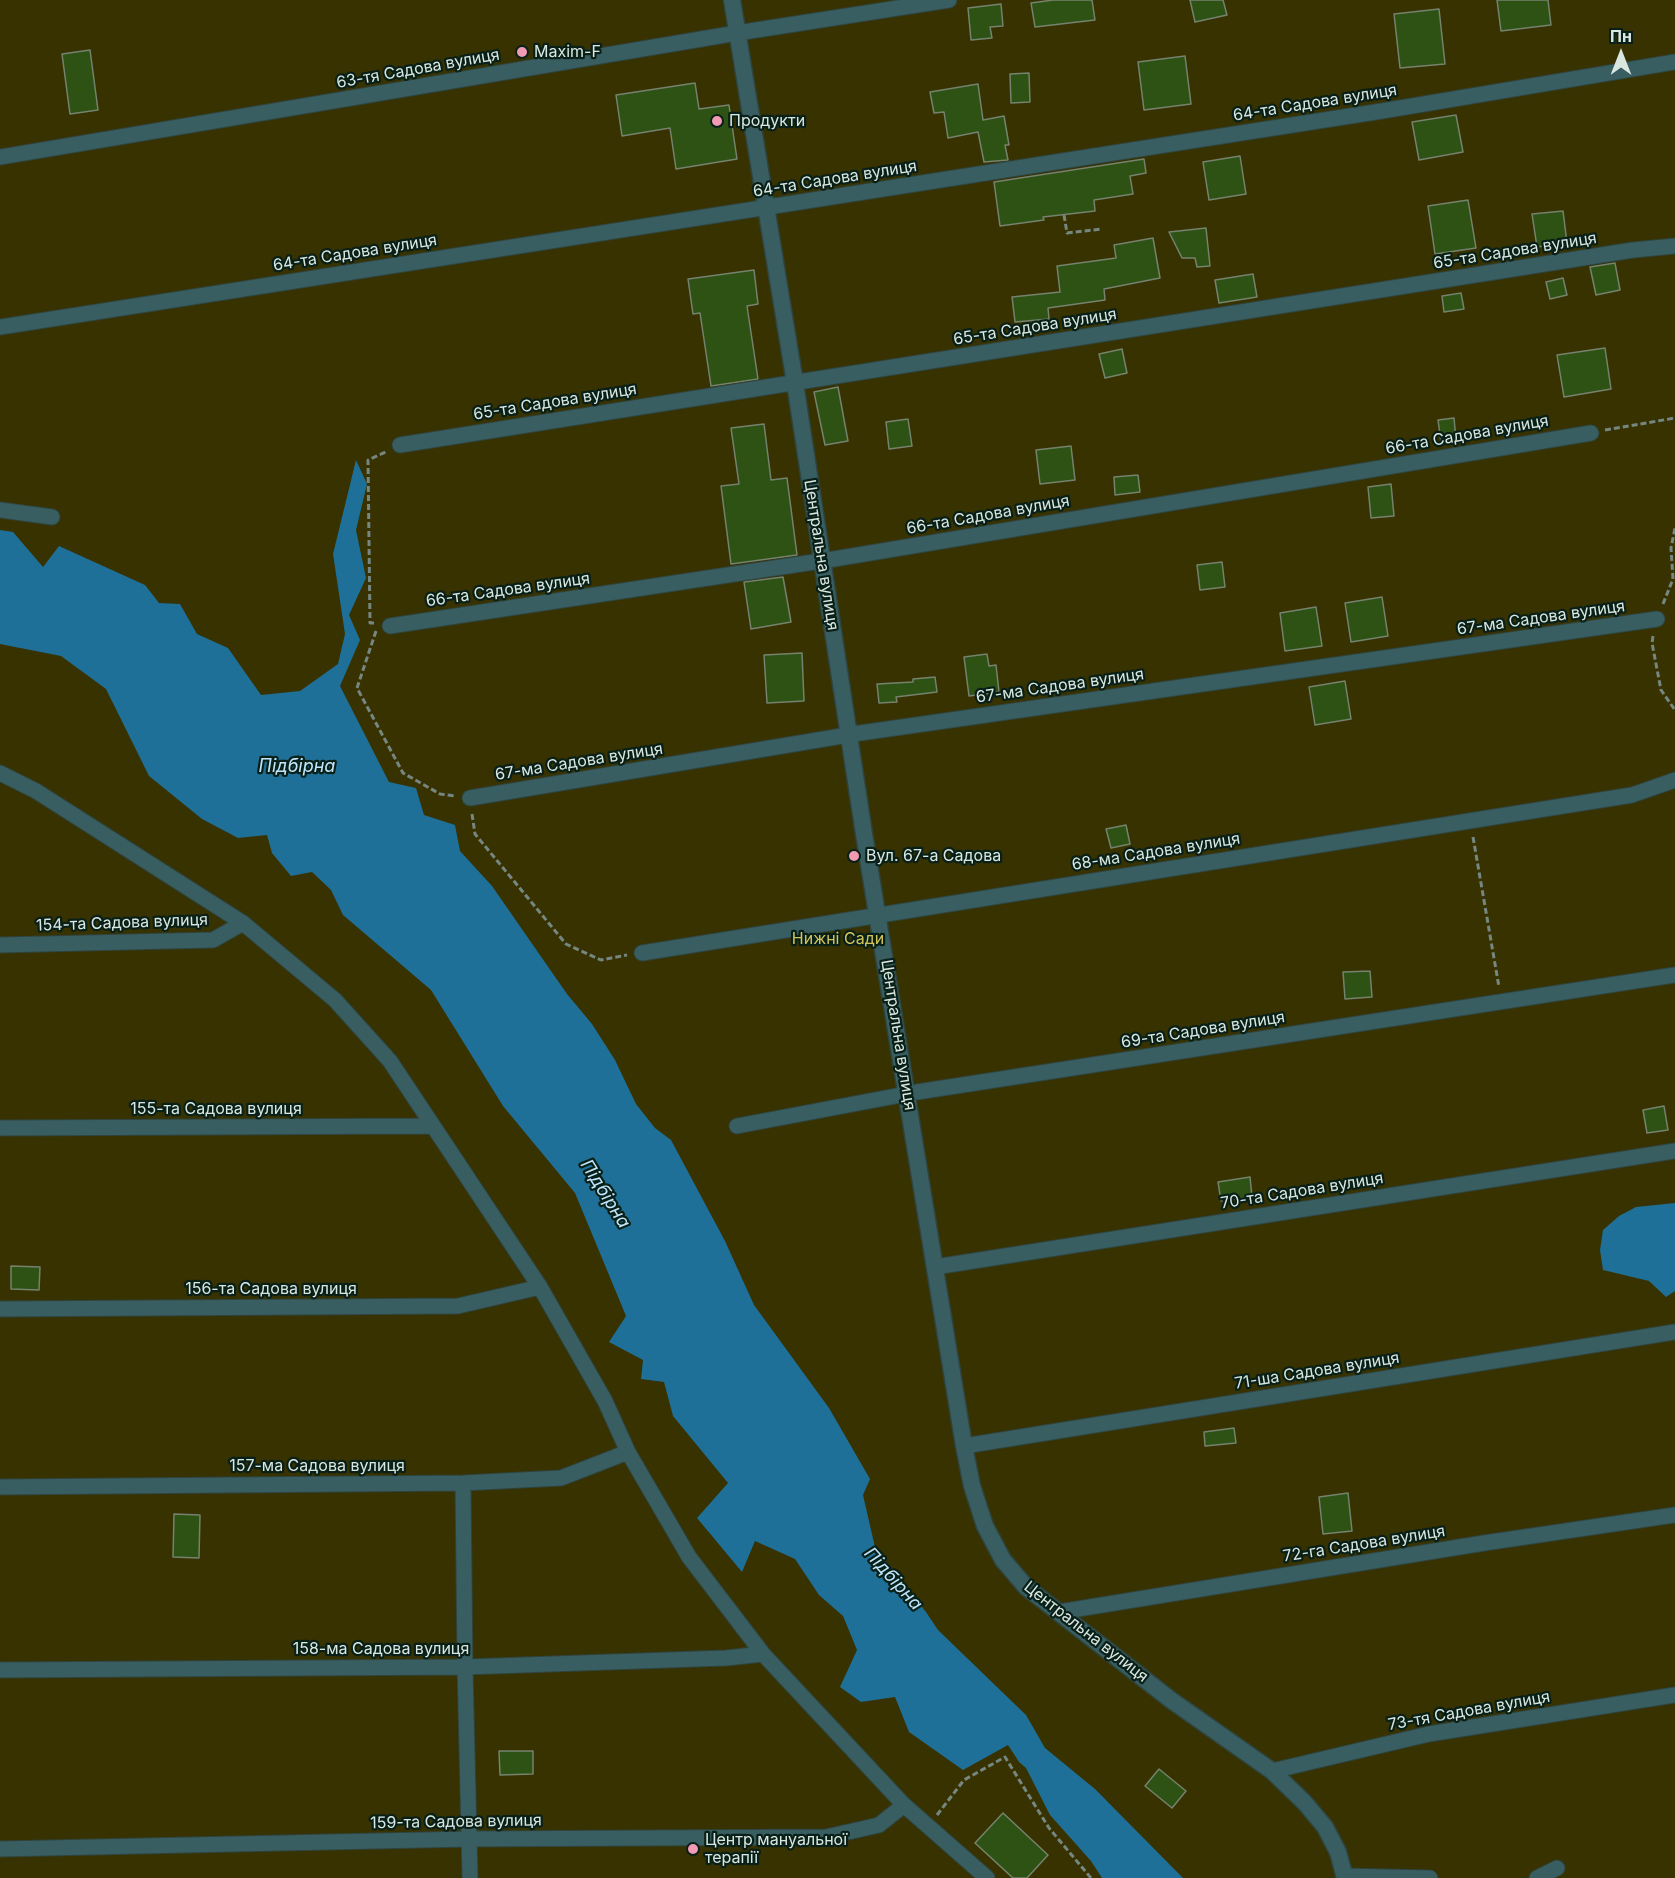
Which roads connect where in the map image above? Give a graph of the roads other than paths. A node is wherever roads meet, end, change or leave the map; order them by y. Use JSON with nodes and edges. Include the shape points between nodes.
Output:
{"nodes":[{"id":1,"x":732,"y":0,"type":"edge"},
{"id":2,"x":949,"y":0,"type":"edge"},
{"id":3,"x":737,"y":33,"type":"junction"},
{"id":4,"x":1675,"y":62,"type":"edge"},
{"id":5,"x":0,"y":157,"type":"edge"},
{"id":6,"x":766,"y":208,"type":"junction"},
{"id":7,"x":1675,"y":246,"type":"edge"},
{"id":8,"x":0,"y":327,"type":"edge"},
{"id":9,"x":795,"y":383,"type":"junction"},
{"id":10,"x":1591,"y":433,"type":"road end"},
{"id":11,"x":400,"y":445,"type":"dead end"},
{"id":12,"x":0,"y":510,"type":"edge"},
{"id":13,"x":52,"y":517,"type":"dead end"},
{"id":14,"x":822,"y":561,"type":"junction"},
{"id":15,"x":1656,"y":619,"type":"dead end"},
{"id":16,"x":390,"y":626,"type":"dead end"},
{"id":17,"x":849,"y":735,"type":"junction"},
{"id":18,"x":0,"y":773,"type":"edge"},
{"id":19,"x":1675,"y":780,"type":"edge"},
{"id":20,"x":470,"y":798,"type":"road end"},
{"id":21,"x":878,"y":914,"type":"junction"},
{"id":22,"x":243,"y":923,"type":"junction"},
{"id":23,"x":0,"y":945,"type":"edge"},
{"id":24,"x":642,"y":953,"type":"road end"},
{"id":25,"x":1675,"y":975,"type":"edge"},
{"id":26,"x":907,"y":1094,"type":"junction"},
{"id":27,"x":433,"y":1126,"type":"junction"},
{"id":28,"x":737,"y":1126,"type":"dead end"},
{"id":29,"x":0,"y":1128,"type":"edge"},
{"id":30,"x":1675,"y":1151,"type":"edge"},
{"id":31,"x":935,"y":1267,"type":"junction"},
{"id":32,"x":540,"y":1287,"type":"junction"},
{"id":33,"x":0,"y":1309,"type":"edge"},
{"id":34,"x":1675,"y":1332,"type":"edge"},
{"id":35,"x":964,"y":1446,"type":"junction"},
{"id":36,"x":628,"y":1452,"type":"junction"},
{"id":37,"x":463,"y":1483,"type":"junction"},
{"id":38,"x":0,"y":1487,"type":"edge"},
{"id":39,"x":1675,"y":1515,"type":"edge"},
{"id":40,"x":1059,"y":1612,"type":"junction"},
{"id":41,"x":763,"y":1654,"type":"junction"},
{"id":42,"x":465,"y":1667,"type":"junction"},
{"id":43,"x":0,"y":1670,"type":"edge"},
{"id":44,"x":1675,"y":1695,"type":"edge"},
{"id":45,"x":1272,"y":1771,"type":"junction"},
{"id":46,"x":904,"y":1805,"type":"junction"},
{"id":47,"x":470,"y":1839,"type":"junction"},
{"id":48,"x":0,"y":1849,"type":"edge"},
{"id":49,"x":1557,"y":1868,"type":"dead end"},
{"id":50,"x":1345,"y":1877,"type":"edge"},
{"id":51,"x":470,"y":1878,"type":"edge"},
{"id":52,"x":987,"y":1878,"type":"edge"},
{"id":53,"x":1430,"y":1878,"type":"edge"},
{"id":54,"x":1537,"y":1878,"type":"edge"}],
"edges":[{"from":1,"to":3,"type":"street","name":"Центральна вулиця"},
{"from":2,"to":3,"type":"street","name":"63-тя Садова вулиця"},
{"from":3,"to":5,"type":"street","name":"63-тя Садова вулиця"},
{"from":3,"to":6,"type":"street","name":"Центральна вулиця"},
{"from":4,"to":6,"type":"street","name":"64-та Садова вулиця"},
{"from":6,"to":8,"type":"street","name":"64-та Садова вулиця"},
{"from":6,"to":9,"type":"street","name":"Центральна вулиця"},
{"from":7,"to":9,"type":"street","name":"65-та Садова вулиця"},
{"from":9,"to":11,"type":"street","name":"65-та Садова вулиця"},
{"from":9,"to":14,"type":"street","name":"Центральна вулиця"},
{"from":10,"to":14,"type":"street","name":"66-та Садова вулиця"},
{"from":12,"to":13,"type":"street"},
{"from":14,"to":16,"type":"street","name":"66-та Садова вулиця"},
{"from":14,"to":17,"type":"street","name":"Центральна вулиця"},
{"from":15,"to":17,"type":"street","name":"67-ма Садова вулиця"},
{"from":17,"to":20,"type":"street","name":"67-ма Садова вулиця"},
{"from":17,"to":21,"type":"street","name":"Центральна вулиця"},
{"from":18,"to":22,"type":"street","via":[[36,791]]},
{"from":19,"to":21,"type":"street","name":"68-ма Садова вулиця","via":[[1632,795]]},
{"from":21,"to":24,"type":"street","name":"68-ма Садова вулиця"},
{"from":21,"to":26,"type":"street","name":"Центральна вулиця"},
{"from":22,"to":23,"type":"street","name":"154-та Садова вулиця","via":[[213,940]]},
{"from":22,"to":27,"type":"street","via":[[335,1000],[390,1061]]},
{"from":25,"to":26,"type":"street","name":"69-та Садова вулиця"},
{"from":26,"to":28,"type":"street","name":"69-та Садова вулиця"},
{"from":26,"to":31,"type":"street","name":"Центральна вулиця"},
{"from":27,"to":29,"type":"street","name":"155-та Садова вулиця"},
{"from":27,"to":32,"type":"street"},
{"from":30,"to":31,"type":"street","name":"70-та Садова вулиця"},
{"from":31,"to":35,"type":"street","name":"Центральна вулиця"},
{"from":32,"to":33,"type":"street","name":"156-та Садова вулиця","via":[[458,1306]]},
{"from":32,"to":36,"type":"street","via":[[605,1401]]},
{"from":34,"to":35,"type":"street","name":"71-ша Садова вулиця"},
{"from":35,"to":40,"type":"street","name":"Центральна вулиця","via":[[985,1526],[1003,1560],[1026,1587]]},
{"from":36,"to":37,"type":"street","name":"157-ма Садова вулиця","via":[[561,1478]]},
{"from":36,"to":41,"type":"street","via":[[689,1557]]},
{"from":37,"to":38,"type":"street","name":"157-ма Садова вулиця"},
{"from":37,"to":42,"type":"street"},
{"from":39,"to":40,"type":"street","name":"72-га Садова вулиця"},
{"from":40,"to":45,"type":"street","name":"Центральна вулиця","via":[[1171,1700]]},
{"from":41,"to":42,"type":"street","name":"158-ма Садова вулиця"},
{"from":41,"to":46,"type":"street"},
{"from":42,"to":43,"type":"street","name":"158-ма Садова вулиця"},
{"from":42,"to":47,"type":"street"},
{"from":44,"to":45,"type":"street","name":"73-тя Садова вулиця","via":[[1429,1734]]},
{"from":45,"to":50,"type":"street","name":"Центральна вулиця","via":[[1325,1827]]},
{"from":46,"to":47,"type":"street","name":"159-та Садова вулиця","via":[[879,1826],[826,1837]]},
{"from":46,"to":52,"type":"street"},
{"from":47,"to":48,"type":"street","name":"159-та Садова вулиця"},
{"from":47,"to":51,"type":"street"},
{"from":49,"to":54,"type":"street"},
{"from":50,"to":53,"type":"street"}]}
